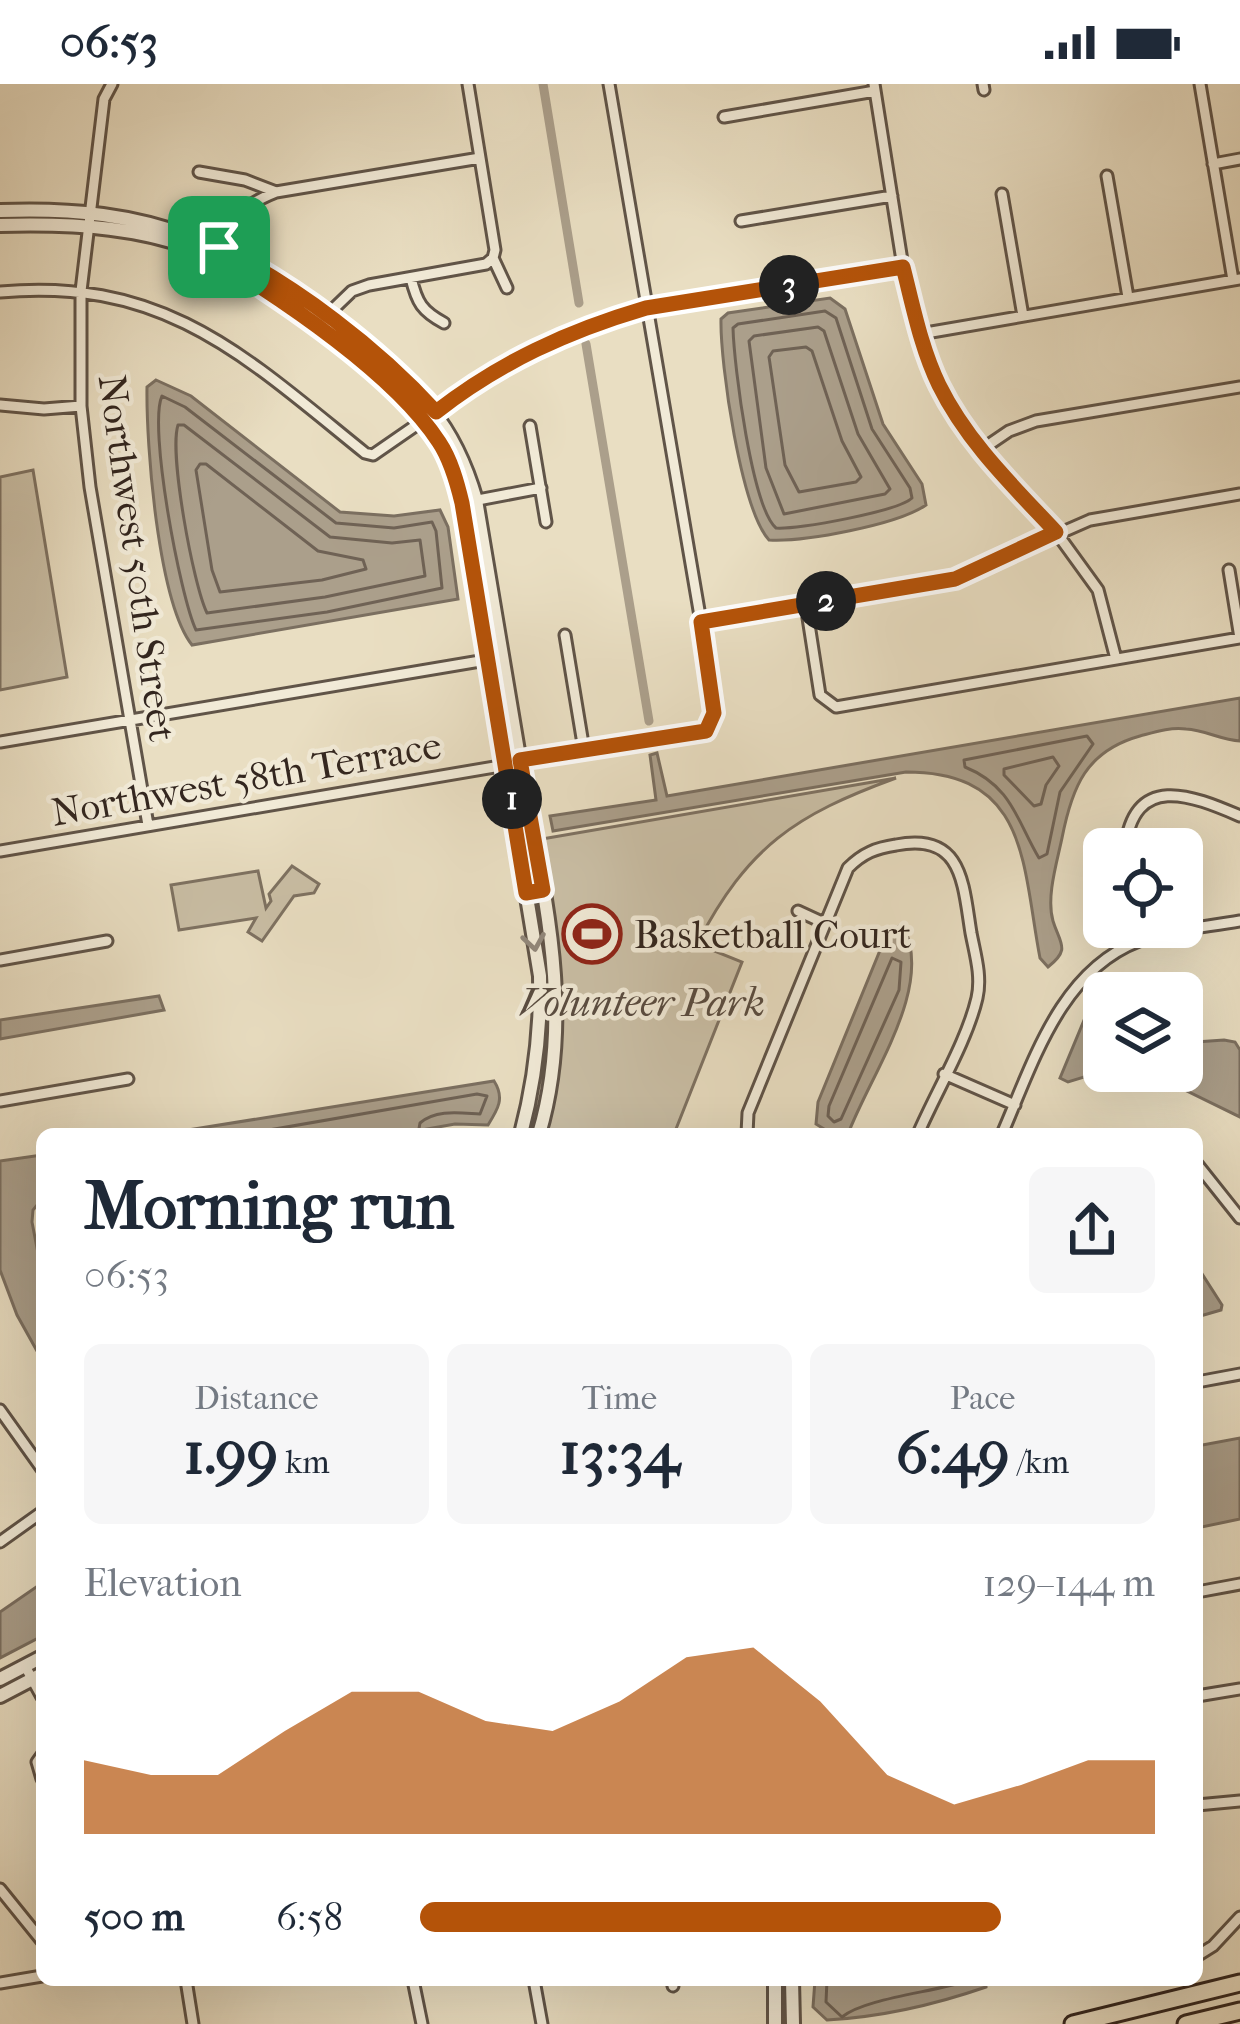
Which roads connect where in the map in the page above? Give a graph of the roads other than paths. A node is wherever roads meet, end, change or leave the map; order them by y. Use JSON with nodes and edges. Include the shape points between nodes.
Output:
{"nodes":[{"id":1,"x":112,"y":84,"type":"edge"},
{"id":2,"x":468,"y":84,"type":"edge"},
{"id":3,"x":609,"y":84,"type":"edge"},
{"id":4,"x":1200,"y":84,"type":"edge"},
{"id":5,"x":875,"y":87,"type":"edge"},
{"id":6,"x":724,"y":117,"type":"dead end"},
{"id":7,"x":481,"y":158,"type":"junction"},
{"id":8,"x":1240,"y":159,"type":"edge"},
{"id":9,"x":1213,"y":164,"type":"junction"},
{"id":10,"x":199,"y":172,"type":"dead end"},
{"id":11,"x":1108,"y":176,"type":"dead end"},
{"id":12,"x":276,"y":193,"type":"junction"},
{"id":13,"x":1001,"y":194,"type":"dead end"},
{"id":14,"x":892,"y":196,"type":"junction"},
{"id":15,"x":0,"y":211,"type":"edge"},
{"id":16,"x":89,"y":219,"type":"junction"},
{"id":17,"x":741,"y":221,"type":"dead end"},
{"id":18,"x":0,"y":225,"type":"edge"},
{"id":19,"x":216,"y":252,"type":"junction"},
{"id":20,"x":493,"y":258,"type":"junction"},
{"id":21,"x":903,"y":267,"type":"junction"},
{"id":22,"x":412,"y":278,"type":"junction"},
{"id":23,"x":1236,"y":279,"type":"edge"},
{"id":24,"x":507,"y":288,"type":"dead end"},
{"id":25,"x":81,"y":291,"type":"junction"},
{"id":26,"x":0,"y":292,"type":"edge"},
{"id":27,"x":1128,"y":297,"type":"junction"},
{"id":28,"x":646,"y":308,"type":"junction"},
{"id":29,"x":1023,"y":316,"type":"junction"},
{"id":30,"x":321,"y":321,"type":"junction"},
{"id":31,"x":444,"y":323,"type":"dead end"},
{"id":32,"x":920,"y":334,"type":"junction"},
{"id":33,"x":1240,"y":387,"type":"edge"},
{"id":34,"x":0,"y":405,"type":"edge"},
{"id":35,"x":81,"y":406,"type":"junction"},
{"id":36,"x":436,"y":412,"type":"junction"},
{"id":37,"x":422,"y":421,"type":"junction"},
{"id":38,"x":530,"y":426,"type":"dead end"},
{"id":39,"x":981,"y":450,"type":"junction"},
{"id":40,"x":541,"y":488,"type":"junction"},
{"id":41,"x":1240,"y":494,"type":"edge"},
{"id":42,"x":469,"y":502,"type":"junction"},
{"id":43,"x":546,"y":523,"type":"dead end"},
{"id":44,"x":1056,"y":532,"type":"junction"},
{"id":45,"x":1229,"y":570,"type":"dead end"},
{"id":46,"x":806,"y":605,"type":"junction"},
{"id":47,"x":701,"y":622,"type":"junction"},
{"id":48,"x":565,"y":634,"type":"dead end"},
{"id":49,"x":1240,"y":638,"type":"edge"},
{"id":50,"x":495,"y":659,"type":"junction"},
{"id":51,"x":1116,"y":659,"type":"junction"},
{"id":52,"x":129,"y":720,"type":"junction"},
{"id":53,"x":0,"y":742,"type":"edge"},
{"id":54,"x":584,"y":751,"type":"junction"},
{"id":55,"x":513,"y":762,"type":"junction"},
{"id":56,"x":1240,"y":816,"type":"edge"},
{"id":57,"x":148,"y":825,"type":"junction"},
{"id":58,"x":1130,"y":828,"type":"edge"},
{"id":59,"x":0,"y":851,"type":"edge"},
{"id":60,"x":543,"y":890,"type":"junction"},
{"id":61,"x":526,"y":893,"type":"junction"},
{"id":62,"x":798,"y":911,"type":"dead end"},
{"id":63,"x":1240,"y":921,"type":"edge"},
{"id":64,"x":824,"y":923,"type":"junction"},
{"id":65,"x":106,"y":941,"type":"dead end"},
{"id":66,"x":0,"y":960,"type":"edge"},
{"id":67,"x":944,"y":1074,"type":"junction"},
{"id":68,"x":128,"y":1079,"type":"dead end"},
{"id":69,"x":0,"y":1101,"type":"edge"},
{"id":70,"x":1015,"y":1105,"type":"junction"},
{"id":71,"x":523,"y":1128,"type":"edge"},
{"id":72,"x":541,"y":1128,"type":"edge"},
{"id":73,"x":747,"y":1128,"type":"edge"},
{"id":74,"x":921,"y":1128,"type":"edge"},
{"id":75,"x":1005,"y":1128,"type":"edge"},
{"id":76,"x":1203,"y":1170,"type":"edge"},
{"id":77,"x":1240,"y":1218,"type":"edge"},
{"id":78,"x":1240,"y":1374,"type":"edge"},
{"id":79,"x":1203,"y":1381,"type":"edge"},
{"id":80,"x":0,"y":1410,"type":"edge"},
{"id":81,"x":36,"y":1460,"type":"edge"},
{"id":82,"x":36,"y":1516,"type":"edge"},
{"id":83,"x":0,"y":1542,"type":"edge"},
{"id":84,"x":1240,"y":1584,"type":"edge"},
{"id":85,"x":1203,"y":1591,"type":"edge"},
{"id":86,"x":36,"y":1661,"type":"edge"},
{"id":87,"x":25,"y":1666,"type":"junction"},
{"id":88,"x":36,"y":1676,"type":"edge"},
{"id":89,"x":36,"y":1678,"type":"edge"},
{"id":90,"x":0,"y":1679,"type":"edge"},
{"id":91,"x":1240,"y":1689,"type":"edge"},
{"id":92,"x":1203,"y":1695,"type":"edge"},
{"id":93,"x":0,"y":1696,"type":"edge"},
{"id":94,"x":1240,"y":1801,"type":"edge"},
{"id":95,"x":1203,"y":1804,"type":"edge"},
{"id":96,"x":0,"y":1889,"type":"edge"},
{"id":97,"x":1240,"y":1917,"type":"edge"},
{"id":98,"x":36,"y":1934,"type":"edge"},
{"id":99,"x":1203,"y":1952,"type":"edge"},
{"id":100,"x":36,"y":1977,"type":"edge"},
{"id":101,"x":0,"y":1983,"type":"edge"},
{"id":102,"x":1240,"y":1983,"type":"edge"},
{"id":103,"x":188,"y":1986,"type":"edge"},
{"id":104,"x":414,"y":1986,"type":"edge"},
{"id":105,"x":535,"y":1986,"type":"edge"},
{"id":106,"x":775,"y":1986,"type":"edge"},
{"id":107,"x":793,"y":1986,"type":"edge"},
{"id":108,"x":1237,"y":2010,"type":"edge"},
{"id":109,"x":194,"y":2024,"type":"edge"},
{"id":110,"x":422,"y":2024,"type":"edge"},
{"id":111,"x":542,"y":2024,"type":"edge"},
{"id":112,"x":775,"y":2024,"type":"edge"},
{"id":113,"x":793,"y":2024,"type":"edge"},
{"id":114,"x":1073,"y":2024,"type":"edge"},
{"id":115,"x":1186,"y":2024,"type":"edge"}],
"edges":[{"from":1,"to":16,"type":"street","name":"Northwest 50th Street"},
{"from":2,"to":7,"type":"street"},
{"from":3,"to":28,"type":"street"},
{"from":4,"to":9,"type":"street"},
{"from":5,"to":6,"type":"street"},
{"from":5,"to":14,"type":"street"},
{"from":7,"to":12,"type":"street"},
{"from":7,"to":20,"type":"street"},
{"from":8,"to":9,"type":"street"},
{"from":9,"to":23,"type":"street"},
{"from":10,"to":12,"type":"street"},
{"from":11,"to":27,"type":"street"},
{"from":12,"to":19,"type":"street","via":[[249,202]]},
{"from":13,"to":29,"type":"street"},
{"from":14,"to":17,"type":"street"},
{"from":14,"to":21,"type":"street"},
{"from":15,"to":16,"type":"street"},
{"from":16,"to":18,"type":"street"},
{"from":16,"to":19,"type":"street"},
{"from":16,"to":25,"type":"street","name":"Northwest 50th Street"},
{"from":19,"to":30,"type":"street"},
{"from":20,"to":22,"type":"street"},
{"from":20,"to":24,"type":"street"},
{"from":21,"to":28,"type":"street"},
{"from":21,"to":32,"type":"street"},
{"from":22,"to":30,"type":"street","via":[[352,291]]},
{"from":22,"to":31,"type":"street","via":[[416,301]]},
{"from":23,"to":27,"type":"street"},
{"from":25,"to":26,"type":"street"},
{"from":25,"to":35,"type":"street","name":"Northwest 50th Street"},
{"from":25,"to":37,"type":"street","via":[[170,314],[217,338],[365,453],[383,452]]},
{"from":27,"to":29,"type":"street"},
{"from":28,"to":36,"type":"street","via":[[512,359]]},
{"from":28,"to":47,"type":"street"},
{"from":29,"to":32,"type":"street"},
{"from":30,"to":36,"type":"street"},
{"from":30,"to":37,"type":"street"},
{"from":32,"to":39,"type":"street","via":[[938,382]]},
{"from":33,"to":39,"type":"street","via":[[1036,422]]},
{"from":34,"to":35,"type":"street"},
{"from":35,"to":52,"type":"street","name":"Northwest 50th Street"},
{"from":36,"to":37,"type":"street"},
{"from":36,"to":42,"type":"street","via":[[453,436]]},
{"from":37,"to":42,"type":"street"},
{"from":38,"to":40,"type":"street"},
{"from":39,"to":44,"type":"street"},
{"from":40,"to":42,"type":"street"},
{"from":40,"to":43,"type":"street"},
{"from":41,"to":44,"type":"street"},
{"from":42,"to":50,"type":"street"},
{"from":44,"to":46,"type":"street","via":[[955,579]]},
{"from":44,"to":51,"type":"street","via":[[1098,590]]},
{"from":45,"to":49,"type":"street"},
{"from":46,"to":47,"type":"street"},
{"from":46,"to":51,"type":"street","via":[[820,695],[836,707]]},
{"from":47,"to":54,"type":"street","name":"Northwest 58th Terrace","via":[[712,723],[706,731]]},
{"from":48,"to":54,"type":"street"},
{"from":49,"to":51,"type":"street"},
{"from":50,"to":52,"type":"street"},
{"from":50,"to":55,"type":"street"},
{"from":52,"to":53,"type":"street"},
{"from":52,"to":57,"type":"street","name":"Northwest 50th Street"},
{"from":54,"to":55,"type":"street","name":"Northwest 58th Terrace"},
{"from":55,"to":57,"type":"street","name":"Northwest 58th Terrace"},
{"from":55,"to":60,"type":"street"},
{"from":55,"to":61,"type":"street"},
{"from":56,"to":58,"type":"street","via":[[1184,794],[1156,799]]},
{"from":57,"to":59,"type":"street","name":"Northwest 58th Terrace"},
{"from":60,"to":61,"type":"street"},
{"from":60,"to":72,"type":"street","via":[[557,1028]]},
{"from":61,"to":71,"type":"street","one_way":true,"via":[[541,1029]]},
{"from":62,"to":64,"type":"street"},
{"from":63,"to":70,"type":"street","via":[[1163,934],[1108,955],[1062,1004]]},
{"from":64,"to":67,"type":"street","via":[[848,868],[875,849],[920,842],[946,851],[961,874],[979,979]]},
{"from":64,"to":73,"type":"street"},
{"from":65,"to":66,"type":"street"},
{"from":67,"to":70,"type":"street"},
{"from":67,"to":74,"type":"street"},
{"from":68,"to":69,"type":"street"},
{"from":70,"to":75,"type":"street"},
{"from":76,"to":77,"type":"street"},
{"from":78,"to":79,"type":"street"},
{"from":80,"to":81,"type":"street"},
{"from":82,"to":83,"type":"street"},
{"from":84,"to":85,"type":"street"},
{"from":86,"to":87,"type":"street"},
{"from":87,"to":88,"type":"street"},
{"from":87,"to":90,"type":"street"},
{"from":89,"to":93,"type":"street"},
{"from":91,"to":92,"type":"street"},
{"from":94,"to":95,"type":"street"},
{"from":96,"to":98,"type":"street"},
{"from":97,"to":99,"type":"street"},
{"from":100,"to":101,"type":"street"},
{"from":102,"to":114,"type":"main road"},
{"from":103,"to":109,"type":"street"},
{"from":104,"to":110,"type":"street"},
{"from":105,"to":111,"type":"street"},
{"from":106,"to":112,"type":"street"},
{"from":107,"to":113,"type":"street"},
{"from":108,"to":115,"type":"main road"}]}
